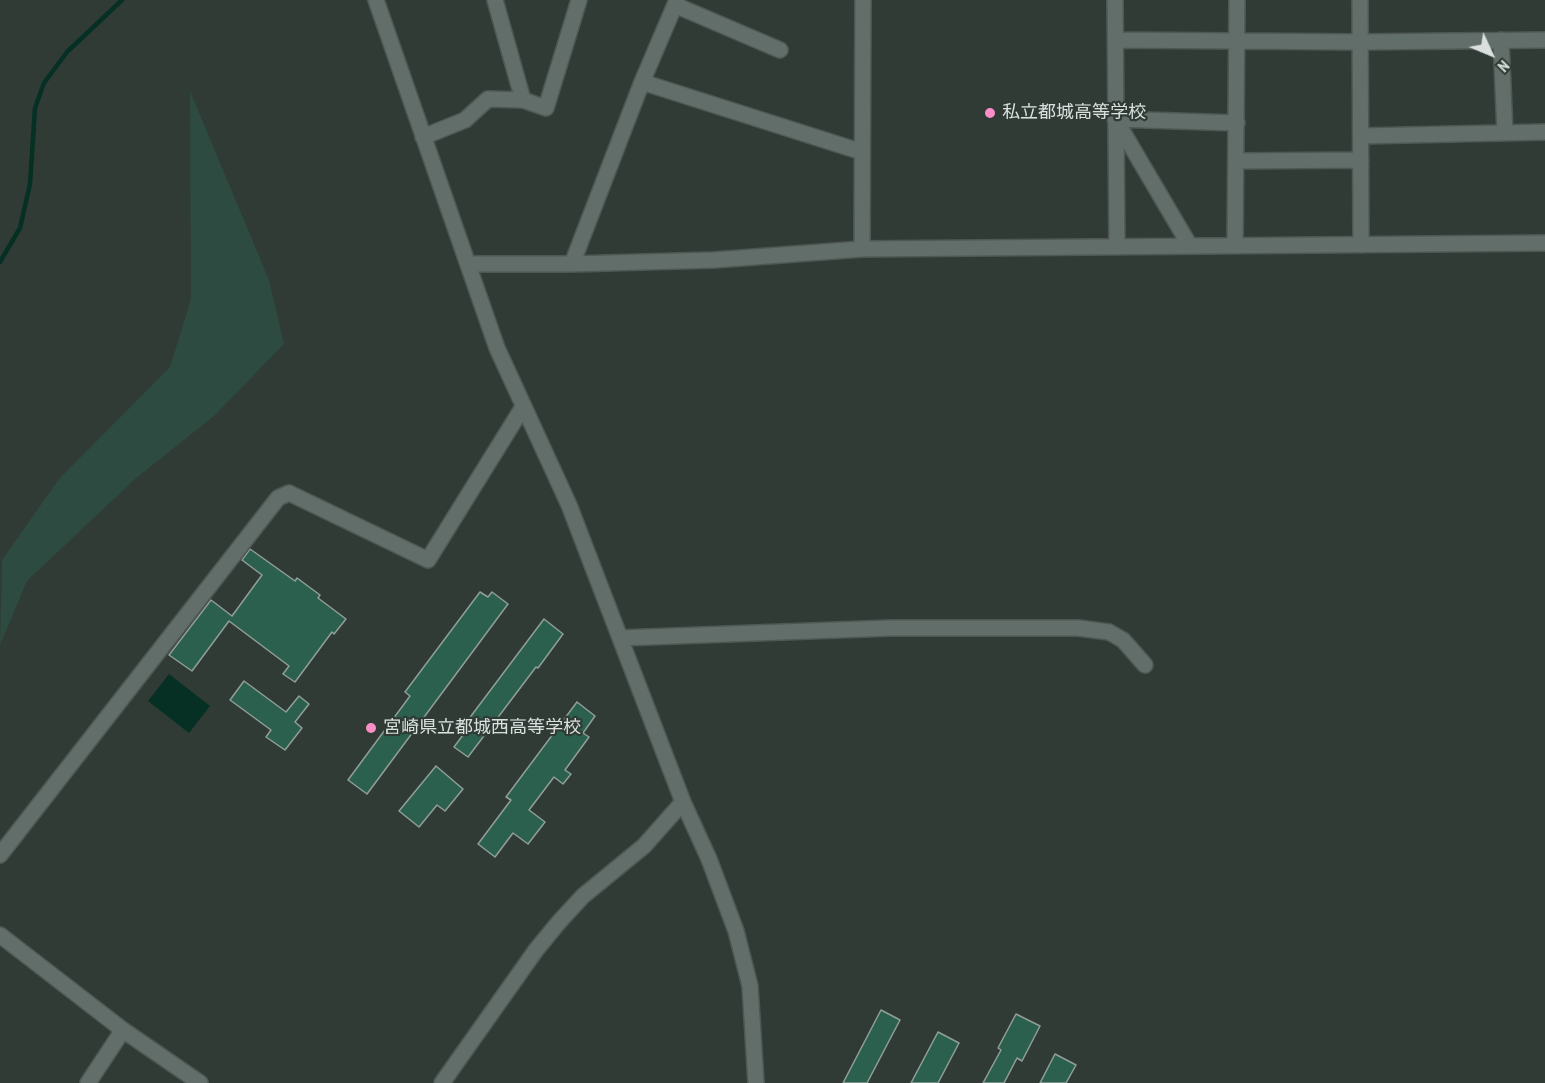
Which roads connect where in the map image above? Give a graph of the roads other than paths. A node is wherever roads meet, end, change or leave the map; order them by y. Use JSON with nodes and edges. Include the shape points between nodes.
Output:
{"nodes":[{"id":1,"x":495,"y":0,"type":"edge"},
{"id":2,"x":579,"y":0,"type":"edge"},
{"id":3,"x":863,"y":0,"type":"edge"},
{"id":4,"x":1115,"y":0,"type":"edge"},
{"id":5,"x":1237,"y":0,"type":"edge"},
{"id":6,"x":1360,"y":0,"type":"edge"},
{"id":7,"x":676,"y":2,"type":"edge"},
{"id":8,"x":381,"y":4,"type":"edge"},
{"id":9,"x":1116,"y":40,"type":"junction"},
{"id":10,"x":1238,"y":40,"type":"junction"},
{"id":11,"x":1501,"y":40,"type":"junction"},
{"id":12,"x":1545,"y":40,"type":"edge"},
{"id":13,"x":1360,"y":42,"type":"junction"},
{"id":14,"x":780,"y":50,"type":"dead end"},
{"id":15,"x":642,"y":82,"type":"junction"},
{"id":16,"x":524,"y":100,"type":"junction"},
{"id":17,"x":1115,"y":119,"type":"junction"},
{"id":18,"x":1237,"y":123,"type":"junction"},
{"id":19,"x":1545,"y":132,"type":"edge"},
{"id":20,"x":1505,"y":133,"type":"junction"},
{"id":21,"x":1361,"y":136,"type":"junction"},
{"id":22,"x":423,"y":137,"type":"junction"},
{"id":23,"x":862,"y":152,"type":"junction"},
{"id":24,"x":1361,"y":160,"type":"junction"},
{"id":25,"x":1236,"y":161,"type":"junction"},
{"id":26,"x":1545,"y":243,"type":"edge"},
{"id":27,"x":1361,"y":245,"type":"junction"},
{"id":28,"x":1190,"y":246,"type":"junction"},
{"id":29,"x":1235,"y":246,"type":"junction"},
{"id":30,"x":1117,"y":247,"type":"junction"},
{"id":31,"x":862,"y":249,"type":"junction"},
{"id":32,"x":468,"y":264,"type":"junction"},
{"id":33,"x":573,"y":264,"type":"junction"},
{"id":34,"x":523,"y":406,"type":"junction"},
{"id":35,"x":620,"y":638,"type":"junction"},
{"id":36,"x":1145,"y":665,"type":"dead end"},
{"id":37,"x":683,"y":802,"type":"junction"},
{"id":38,"x":0,"y":855,"type":"edge"},
{"id":39,"x":0,"y":935,"type":"edge"},
{"id":40,"x":123,"y":1030,"type":"junction"},
{"id":41,"x":88,"y":1083,"type":"edge"},
{"id":42,"x":200,"y":1083,"type":"edge"},
{"id":43,"x":442,"y":1083,"type":"edge"},
{"id":44,"x":756,"y":1083,"type":"edge"}],
"edges":[{"from":1,"to":16,"type":"street"},
{"from":2,"to":16,"type":"street","via":[[546,108]]},
{"from":3,"to":23,"type":"street"},
{"from":4,"to":9,"type":"street"},
{"from":5,"to":10,"type":"street"},
{"from":6,"to":13,"type":"street"},
{"from":7,"to":14,"type":"street"},
{"from":7,"to":15,"type":"street"},
{"from":8,"to":22,"type":"street"},
{"from":9,"to":10,"type":"street"},
{"from":9,"to":17,"type":"street"},
{"from":10,"to":13,"type":"street"},
{"from":10,"to":18,"type":"street"},
{"from":11,"to":12,"type":"street"},
{"from":11,"to":13,"type":"street"},
{"from":11,"to":20,"type":"street"},
{"from":13,"to":21,"type":"street"},
{"from":15,"to":23,"type":"street"},
{"from":15,"to":33,"type":"street"},
{"from":16,"to":22,"type":"street","via":[[488,99],[465,120]]},
{"from":17,"to":18,"type":"street"},
{"from":17,"to":28,"type":"street"},
{"from":17,"to":30,"type":"street"},
{"from":18,"to":25,"type":"street"},
{"from":19,"to":20,"type":"street"},
{"from":20,"to":21,"type":"street"},
{"from":21,"to":24,"type":"street"},
{"from":22,"to":32,"type":"street"},
{"from":23,"to":31,"type":"street"},
{"from":24,"to":25,"type":"street"},
{"from":24,"to":27,"type":"street"},
{"from":25,"to":29,"type":"street"},
{"from":26,"to":27,"type":"street"},
{"from":27,"to":29,"type":"street"},
{"from":28,"to":29,"type":"street"},
{"from":28,"to":30,"type":"street"},
{"from":30,"to":31,"type":"street"},
{"from":31,"to":33,"type":"street","via":[[714,260]]},
{"from":32,"to":33,"type":"street"},
{"from":32,"to":34,"type":"street","via":[[496,348]]},
{"from":34,"to":35,"type":"street","via":[[569,505]]},
{"from":34,"to":38,"type":"street","via":[[428,560],[289,494],[278,498]]},
{"from":35,"to":36,"type":"street","via":[[891,628],[1078,628],[1109,632],[1123,640]]},
{"from":35,"to":37,"type":"street"},
{"from":37,"to":43,"type":"street","via":[[644,846],[559,922]]},
{"from":37,"to":44,"type":"street","via":[[709,859],[743,957],[750,986]]},
{"from":39,"to":40,"type":"street"},
{"from":40,"to":41,"type":"street"},
{"from":40,"to":42,"type":"street"}]}
